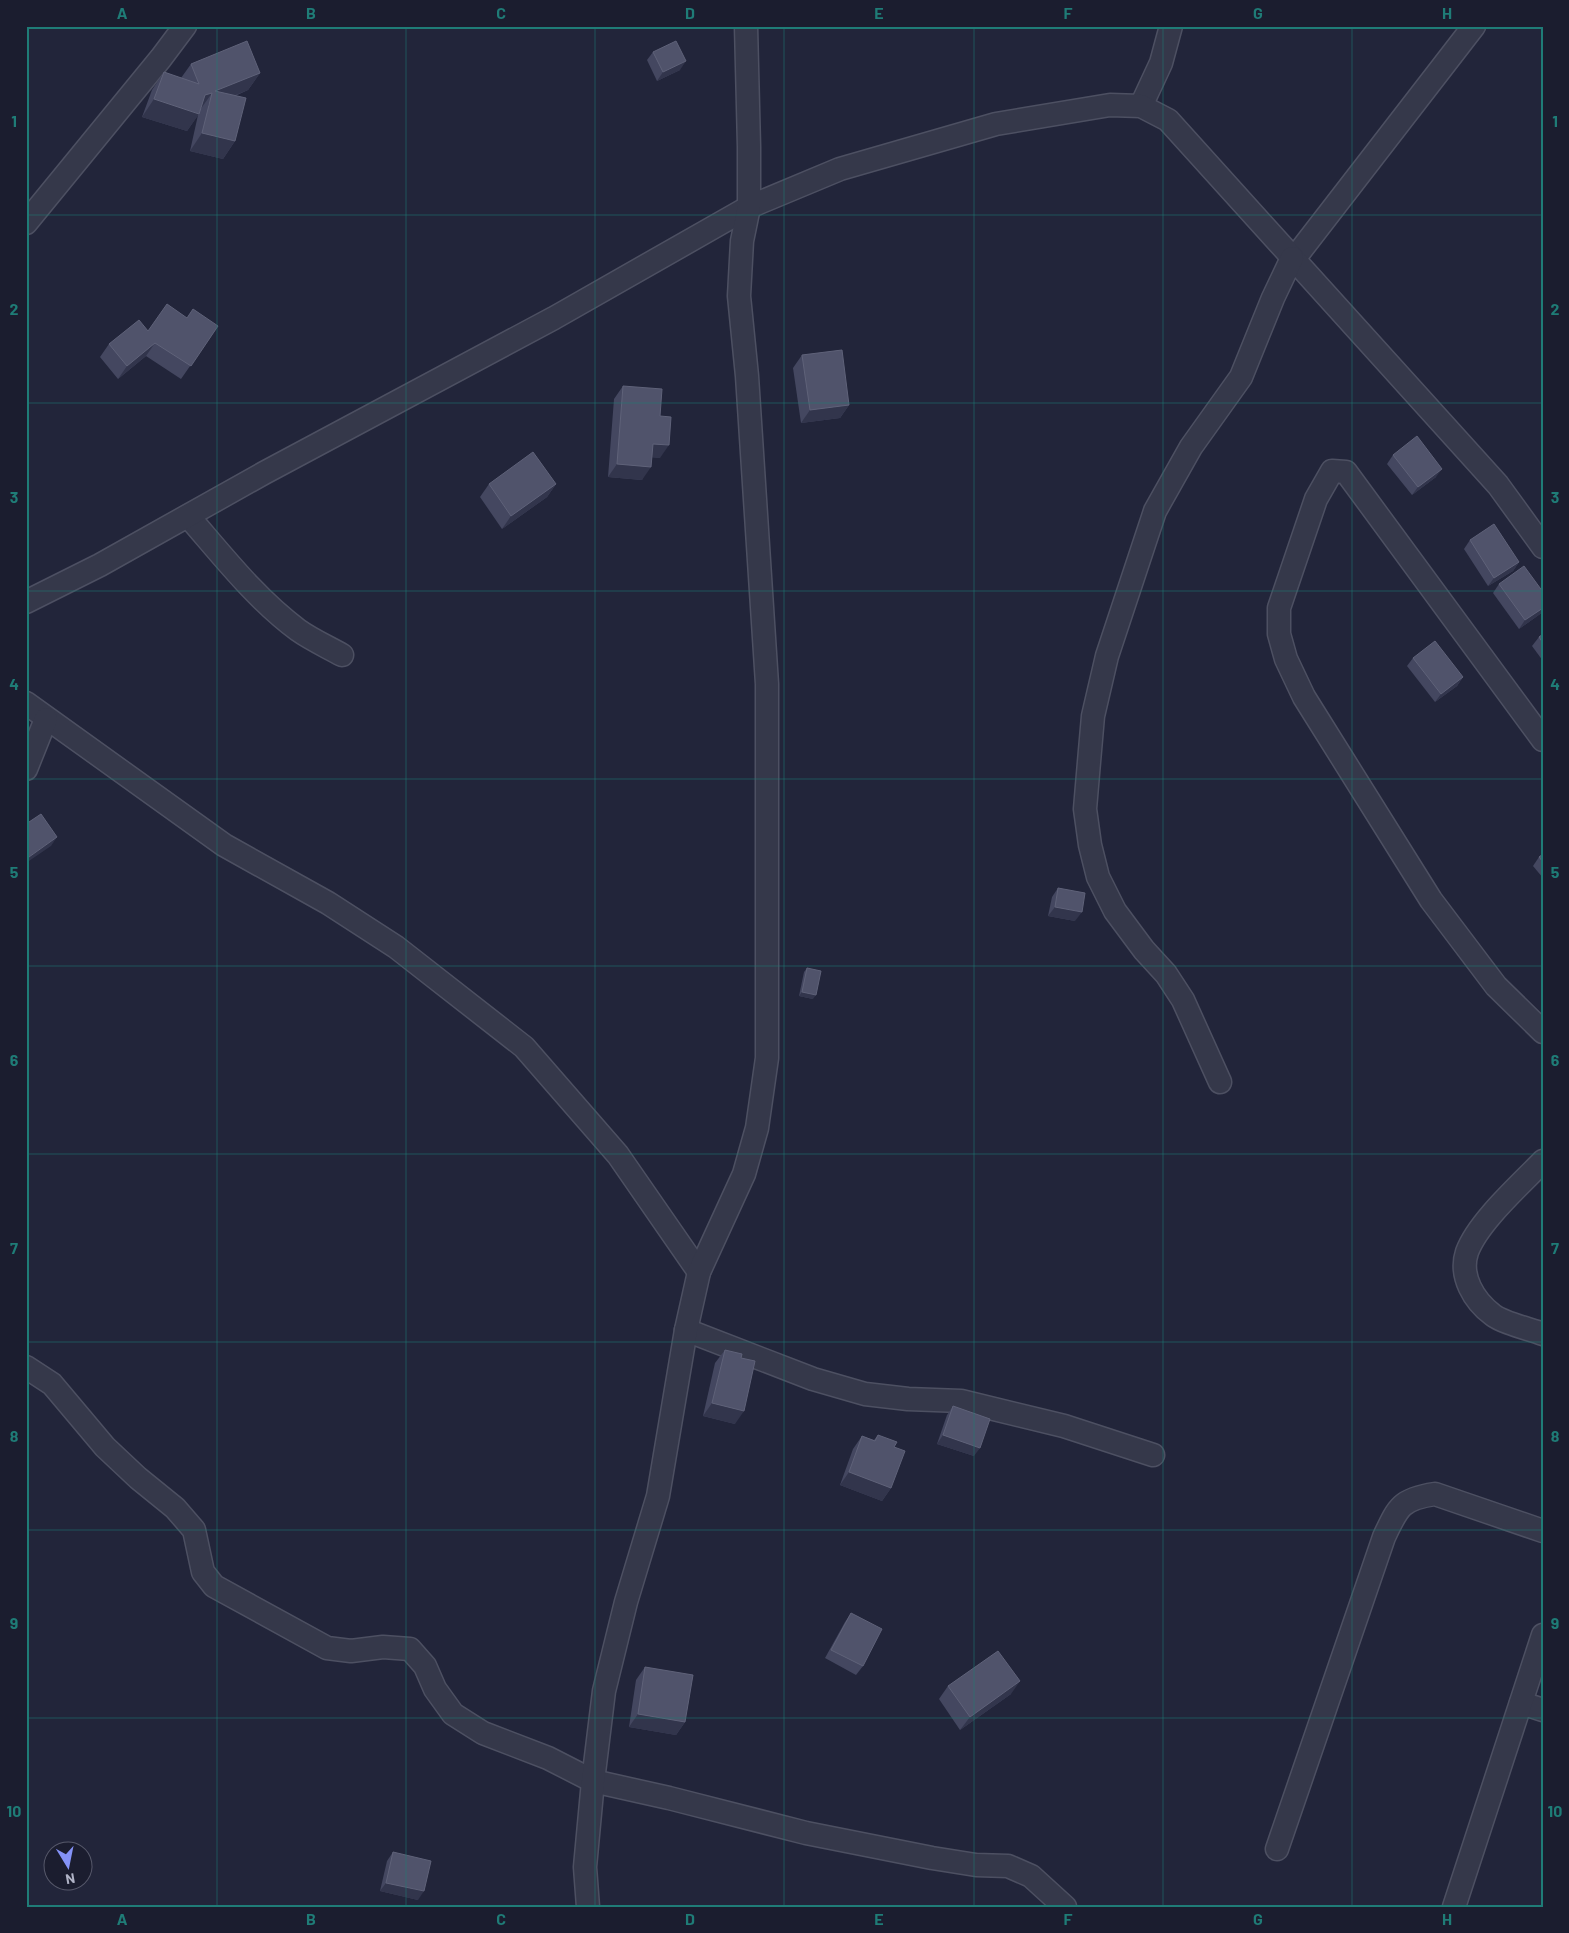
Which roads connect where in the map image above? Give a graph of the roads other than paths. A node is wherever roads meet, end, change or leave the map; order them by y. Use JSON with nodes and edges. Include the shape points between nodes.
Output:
{"nodes":[{"id":1,"x":185,"y":26,"type":"edge"},
{"id":2,"x":746,"y":26,"type":"edge"},
{"id":3,"x":1171,"y":26,"type":"edge"},
{"id":4,"x":1474,"y":26,"type":"edge"},
{"id":5,"x":1141,"y":106,"type":"junction"},
{"id":6,"x":749,"y":208,"type":"junction"},
{"id":7,"x":28,"y":214,"type":"edge"},
{"id":8,"x":1293,"y":258,"type":"junction"},
{"id":9,"x":188,"y":516,"type":"junction"},
{"id":10,"x":1543,"y":547,"type":"edge"},
{"id":11,"x":26,"y":602,"type":"edge"},
{"id":12,"x":342,"y":655,"type":"dead end"},
{"id":13,"x":26,"y":703,"type":"edge"},
{"id":14,"x":46,"y":719,"type":"junction"},
{"id":15,"x":1543,"y":740,"type":"edge"},
{"id":16,"x":26,"y":769,"type":"edge"},
{"id":17,"x":1543,"y":1032,"type":"edge"},
{"id":18,"x":1220,"y":1082,"type":"dead end"},
{"id":19,"x":1543,"y":1161,"type":"edge"},
{"id":20,"x":699,"y":1272,"type":"junction"},
{"id":21,"x":686,"y":1330,"type":"junction"},
{"id":22,"x":1543,"y":1334,"type":"edge"},
{"id":23,"x":26,"y":1367,"type":"edge"},
{"id":24,"x":1153,"y":1455,"type":"dead end"},
{"id":25,"x":1543,"y":1531,"type":"edge"},
{"id":26,"x":1543,"y":1635,"type":"edge"},
{"id":27,"x":1521,"y":1703,"type":"junction"},
{"id":28,"x":1543,"y":1710,"type":"edge"},
{"id":29,"x":593,"y":1781,"type":"junction"},
{"id":30,"x":1277,"y":1849,"type":"dead end"},
{"id":31,"x":588,"y":1907,"type":"edge"},
{"id":32,"x":1066,"y":1907,"type":"edge"},
{"id":33,"x":1454,"y":1907,"type":"edge"}],
"edges":[{"from":1,"to":7,"type":"street"},
{"from":2,"to":6,"type":"street"},
{"from":3,"to":5,"type":"street","via":[[1161,63]]},
{"from":4,"to":8,"type":"street"},
{"from":5,"to":6,"type":"street","via":[[1110,105],[996,124],[840,169]]},
{"from":5,"to":8,"type":"street","via":[[1168,120]]},
{"from":6,"to":9,"type":"street","via":[[554,318]]},
{"from":6,"to":20,"type":"street","via":[[742,241],[740,296],[768,684],[767,1058],[757,1128],[744,1174]]},
{"from":8,"to":10,"type":"street","via":[[1498,485]]},
{"from":8,"to":18,"type":"street","via":[[1241,378],[1191,447],[1155,511],[1107,656],[1094,716],[1089,762],[1085,809],[1098,877],[1115,912],[1183,1000]]},
{"from":9,"to":11,"type":"street"},
{"from":9,"to":12,"type":"street","via":[[274,610],[299,631]]},
{"from":13,"to":14,"type":"street"},
{"from":14,"to":16,"type":"street"},
{"from":14,"to":20,"type":"street","via":[[224,845],[328,903],[396,947],[524,1048],[618,1155]]},
{"from":15,"to":17,"type":"street","via":[[1346,472],[1332,471],[1316,499],[1280,608],[1279,634],[1286,659],[1304,697],[1431,900],[1496,986]]},
{"from":19,"to":22,"type":"street","via":[[1485,1222],[1467,1253],[1465,1279],[1477,1300],[1494,1316]]},
{"from":20,"to":21,"type":"street"},
{"from":21,"to":24,"type":"street","via":[[813,1379],[865,1394],[961,1402],[1064,1426]]},
{"from":21,"to":29,"type":"street","via":[[658,1496],[626,1602],[604,1691]]},
{"from":23,"to":29,"type":"street","via":[[52,1384],[105,1447],[194,1530],[203,1572],[214,1586],[327,1648],[351,1651],[383,1647],[410,1649],[453,1714],[483,1733],[548,1758]]},
{"from":25,"to":30,"type":"street","via":[[1435,1494],[1418,1497],[1398,1509],[1384,1537]]},
{"from":26,"to":27,"type":"street"},
{"from":27,"to":28,"type":"street"},
{"from":27,"to":33,"type":"street"},
{"from":29,"to":31,"type":"street","via":[[585,1867]]},
{"from":29,"to":32,"type":"street","via":[[806,1833],[976,1865],[1008,1866],[1031,1876]]}]}
